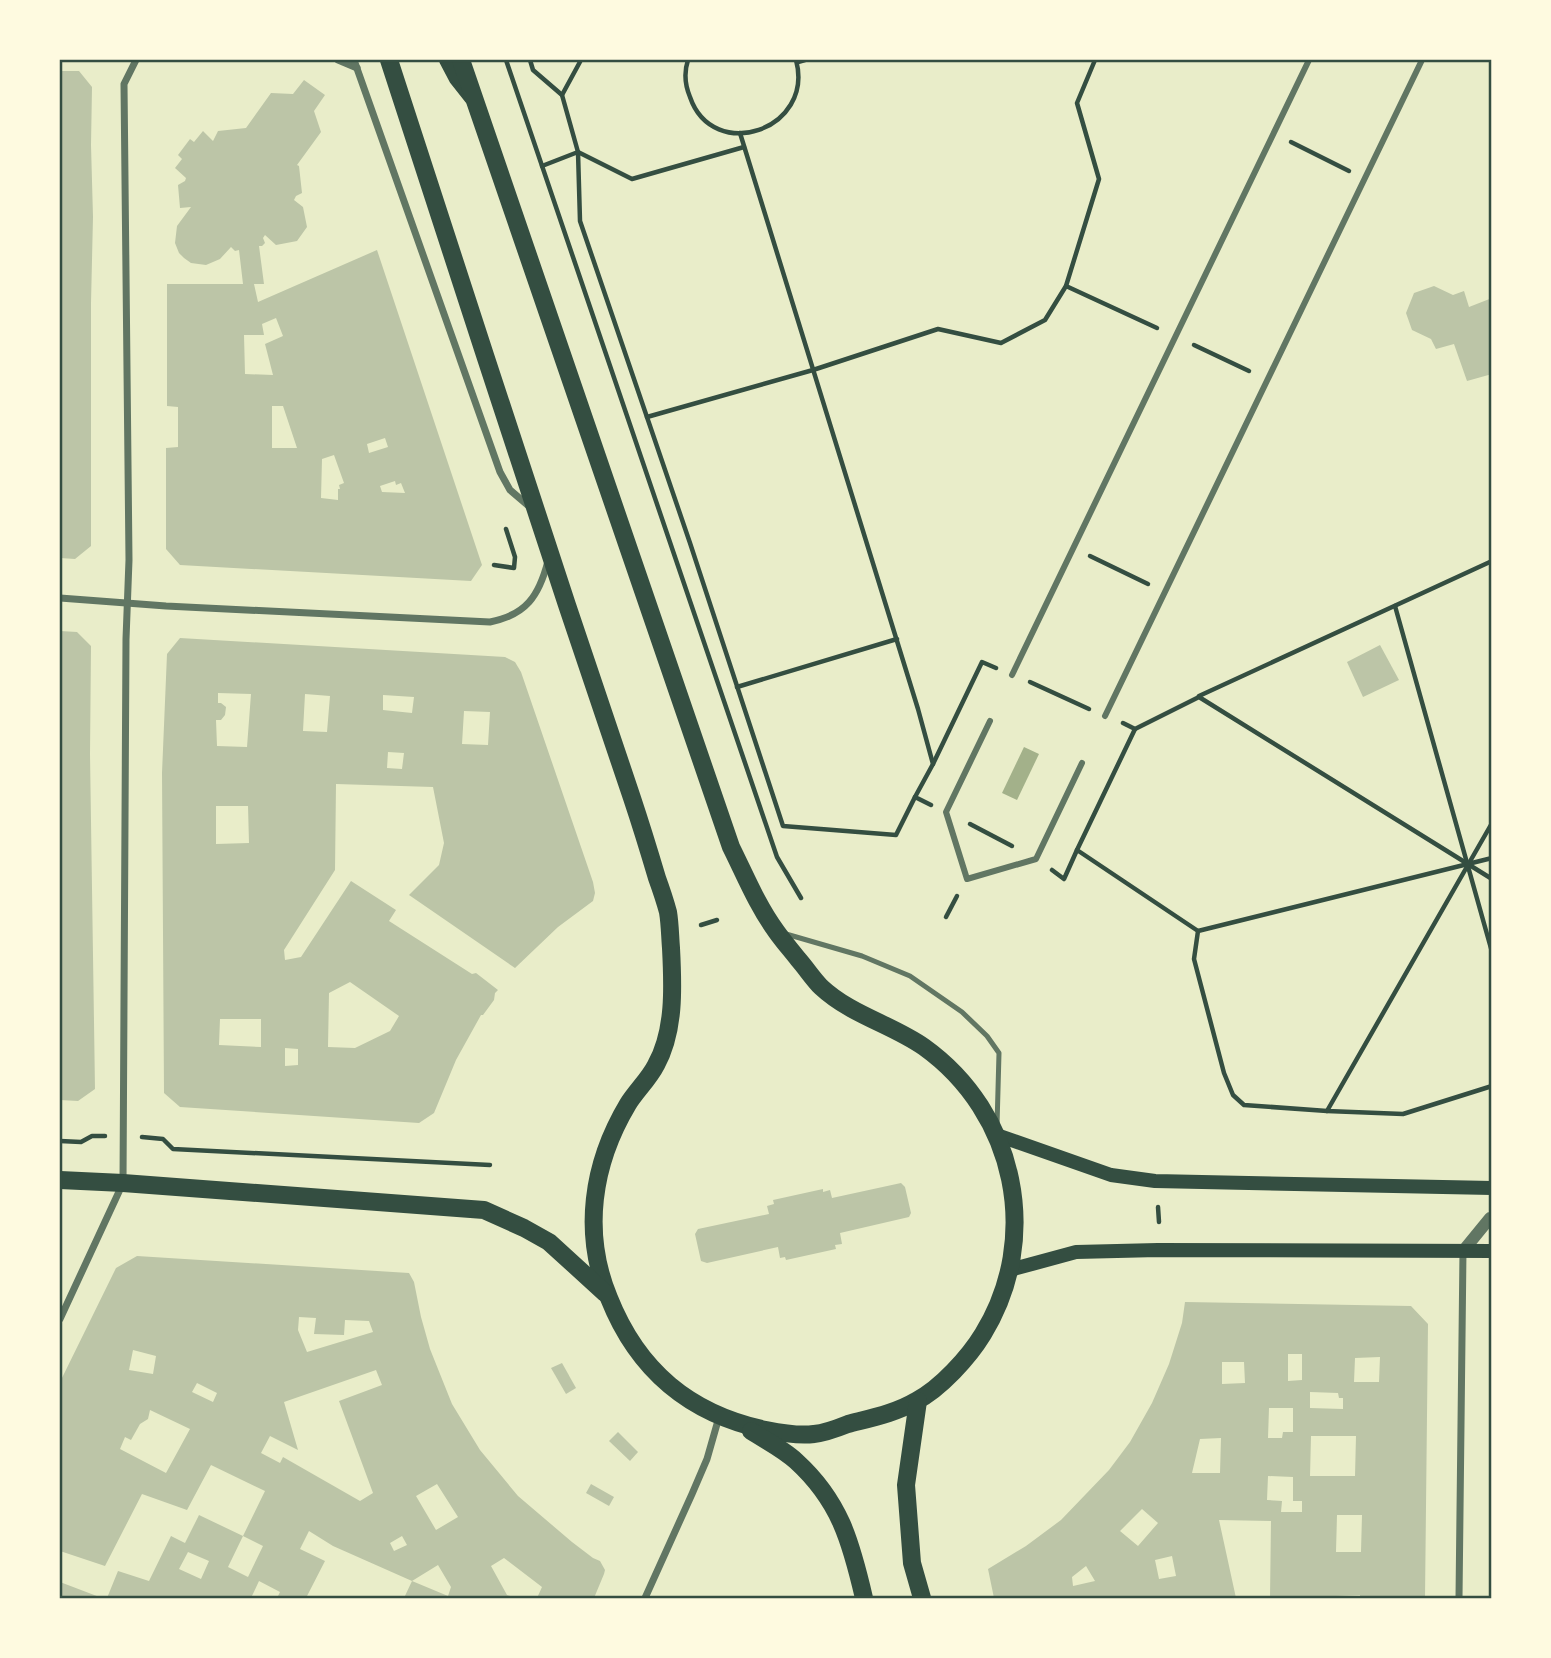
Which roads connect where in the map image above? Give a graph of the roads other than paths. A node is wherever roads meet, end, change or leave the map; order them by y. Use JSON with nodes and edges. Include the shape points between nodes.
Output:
{"nodes":[{"id":1,"x":136,"y":60,"type":"edge"},
{"id":2,"x":338,"y":60,"type":"edge"},
{"id":3,"x":354,"y":60,"type":"edge"},
{"id":4,"x":389,"y":60,"type":"edge"},
{"id":5,"x":446,"y":60,"type":"edge"},
{"id":6,"x":461,"y":60,"type":"edge"},
{"id":7,"x":1309,"y":60,"type":"edge"},
{"id":8,"x":1422,"y":60,"type":"edge"},
{"id":9,"x":357,"y":68,"type":"junction"},
{"id":10,"x":479,"y":107,"type":"junction"},
{"id":11,"x":537,"y":511,"type":"junction"},
{"id":12,"x":550,"y":554,"type":"junction"},
{"id":13,"x":60,"y":598,"type":"edge"},
{"id":14,"x":127,"y":603,"type":"junction"},
{"id":15,"x":1012,"y":675,"type":"road end"},
{"id":16,"x":1105,"y":716,"type":"road end"},
{"id":17,"x":990,"y":721,"type":"dead end"},
{"id":18,"x":1082,"y":763,"type":"dead end"},
{"id":19,"x":776,"y":931,"type":"junction"},
{"id":20,"x":997,"y":1135,"type":"junction"},
{"id":21,"x":60,"y":1180,"type":"edge"},
{"id":22,"x":124,"y":1183,"type":"junction"},
{"id":23,"x":1492,"y":1188,"type":"edge"},
{"id":24,"x":1492,"y":1218,"type":"edge"},
{"id":25,"x":1463,"y":1251,"type":"junction"},
{"id":26,"x":1492,"y":1251,"type":"edge"},
{"id":27,"x":1010,"y":1270,"type":"junction"},
{"id":28,"x":608,"y":1296,"type":"junction"},
{"id":29,"x":60,"y":1319,"type":"edge"},
{"id":30,"x":918,"y":1401,"type":"junction"},
{"id":31,"x":719,"y":1417,"type":"junction"},
{"id":32,"x":742,"y":1425,"type":"junction"},
{"id":33,"x":645,"y":1598,"type":"edge"},
{"id":34,"x":864,"y":1598,"type":"edge"},
{"id":35,"x":922,"y":1598,"type":"edge"},
{"id":36,"x":1459,"y":1598,"type":"edge"}],
"edges":[{"from":1,"to":14,"type":"street","via":[[124,84]]},
{"from":2,"to":9,"type":"street"},
{"from":3,"to":9,"type":"street"},
{"from":4,"to":11,"type":"main road"},
{"from":5,"to":10,"type":"main road"},
{"from":6,"to":10,"type":"main road"},
{"from":7,"to":15,"type":"street"},
{"from":8,"to":16,"type":"street"},
{"from":9,"to":11,"type":"street","via":[[500,472],[510,490]]},
{"from":10,"to":19,"type":"main road","via":[[731,847]]},
{"from":11,"to":12,"type":"main road"},
{"from":12,"to":14,"type":"street","via":[[532,601],[517,614],[490,622]]},
{"from":12,"to":28,"type":"main road","via":[[668,913],[673,981],[669,1028],[657,1063],[627,1106],[602,1160],[595,1191],[593,1233]]},
{"from":13,"to":14,"type":"street"},
{"from":14,"to":22,"type":"street"},
{"from":17,"to":18,"type":"street","via":[[946,812],[967,879],[1036,859]]},
{"from":19,"to":20,"type":"main road","via":[[819,985],[850,1009],[926,1048],[965,1084]]},
{"from":19,"to":20,"type":"lane","via":[[910,975],[962,1012],[999,1053]]},
{"from":20,"to":23,"type":"main road","via":[[1111,1175],[1155,1181]]},
{"from":20,"to":27,"type":"main road","via":[[1012,1185],[1016,1224]]},
{"from":21,"to":22,"type":"main road"},
{"from":22,"to":28,"type":"main road","via":[[484,1210],[549,1242]]},
{"from":22,"to":29,"type":"street"},
{"from":24,"to":25,"type":"street"},
{"from":25,"to":26,"type":"main road"},
{"from":25,"to":27,"type":"main road","via":[[1076,1252]]},
{"from":25,"to":36,"type":"street"},
{"from":27,"to":30,"type":"main road","via":[[998,1308],[981,1339],[954,1372]]},
{"from":28,"to":31,"type":"main road","via":[[648,1366],[684,1397]]},
{"from":30,"to":32,"type":"main road","via":[[815,1434]]},
{"from":30,"to":35,"type":"main road","via":[[906,1485],[912,1563]]},
{"from":31,"to":32,"type":"main road"},
{"from":31,"to":33,"type":"street","via":[[707,1459]]},
{"from":32,"to":34,"type":"main road","via":[[794,1459],[817,1482],[842,1522]]}]}
